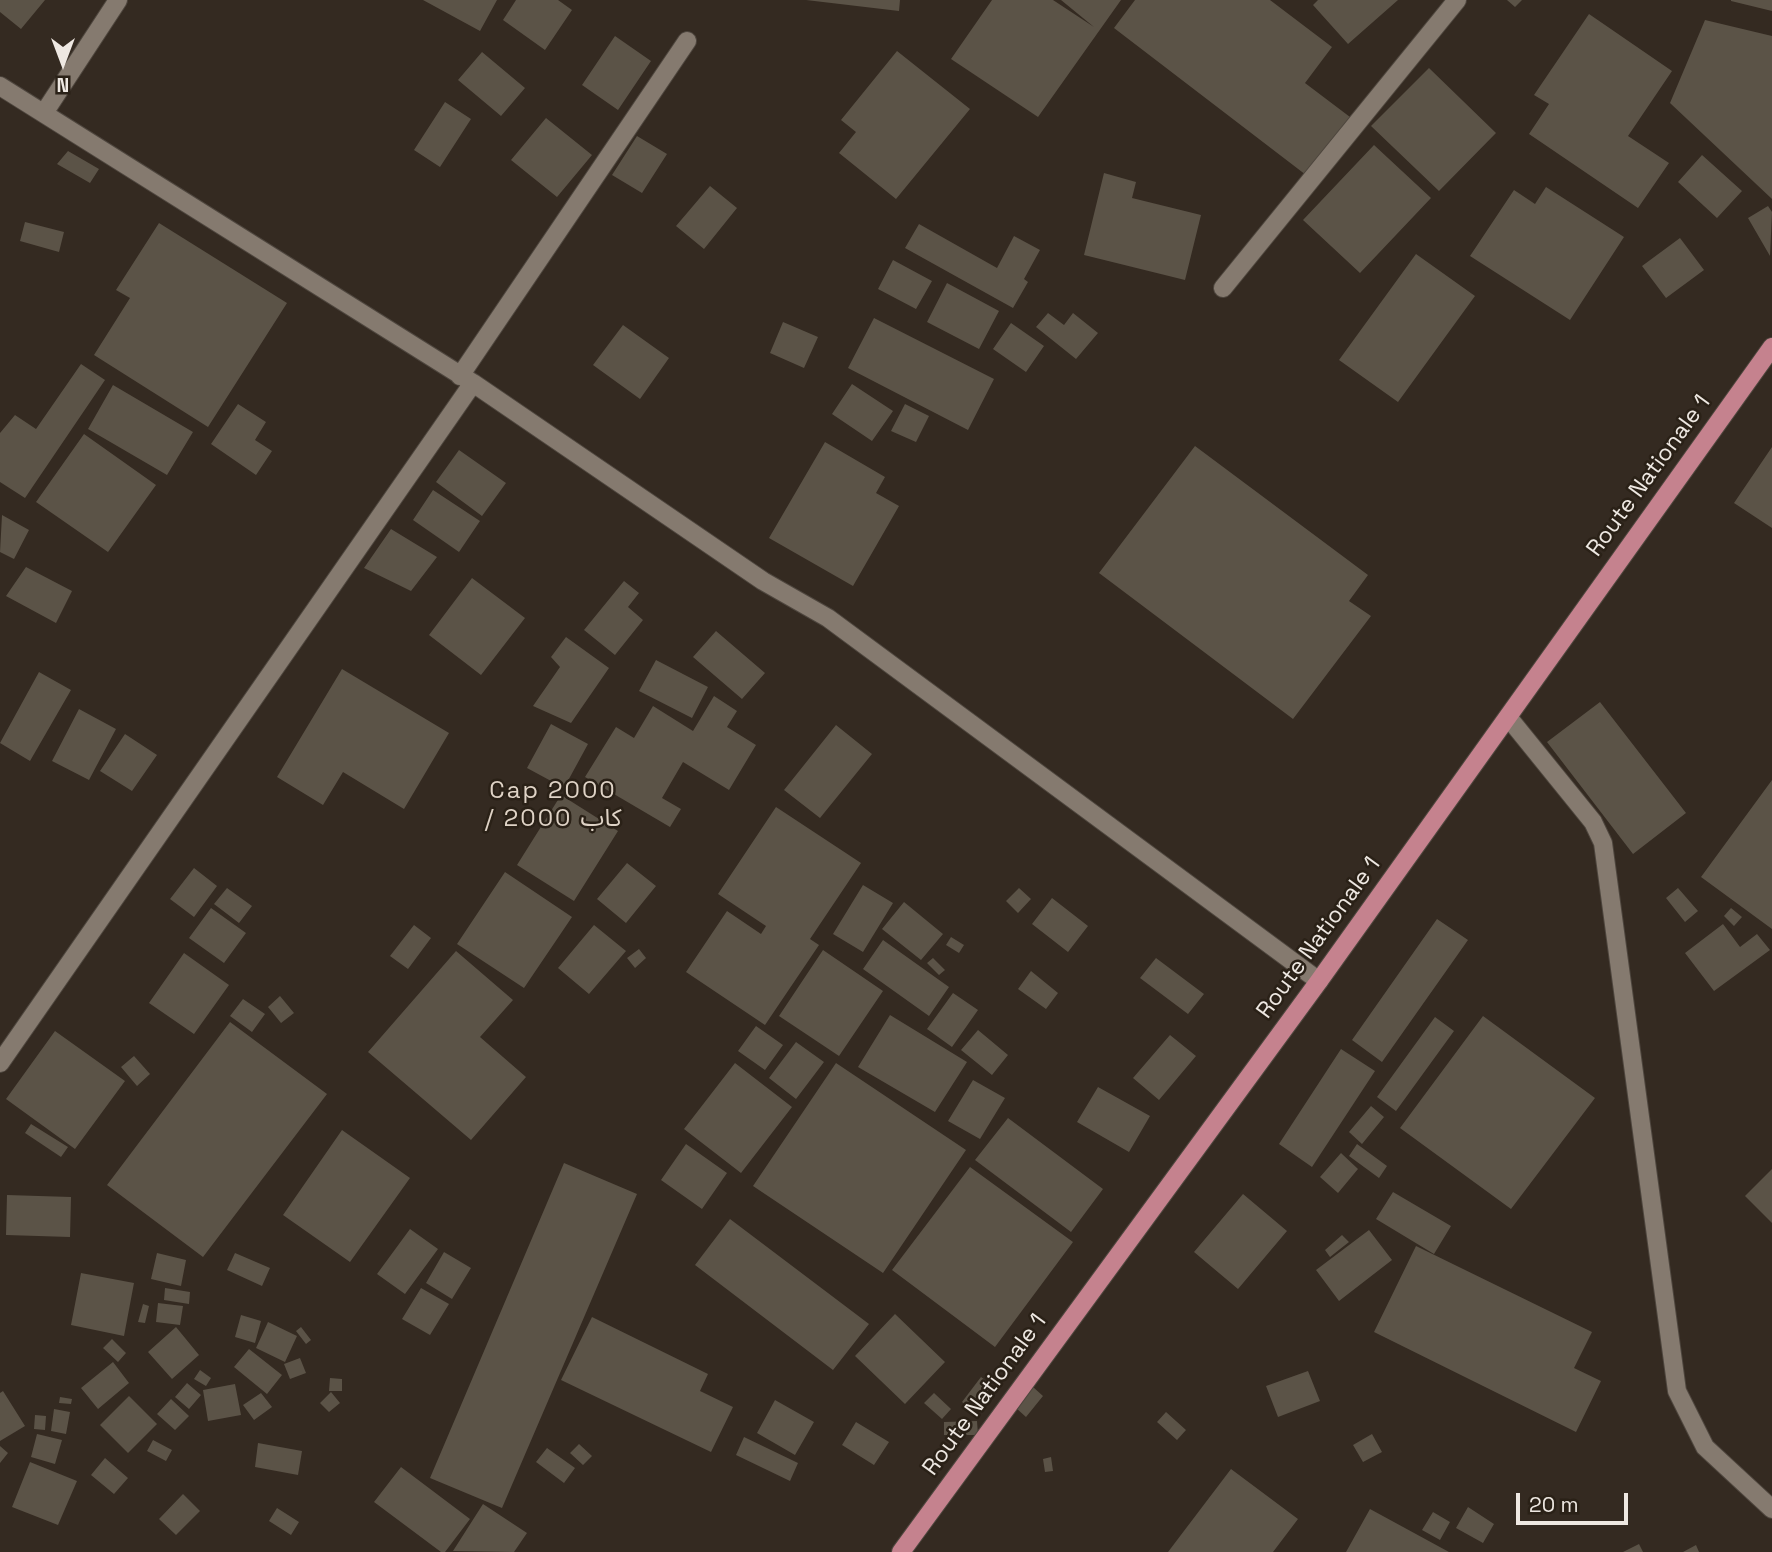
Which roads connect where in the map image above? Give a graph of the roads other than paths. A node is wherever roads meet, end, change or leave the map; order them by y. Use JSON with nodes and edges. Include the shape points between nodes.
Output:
{"nodes":[{"id":1,"x":118,"y":0,"type":"edge"},
{"id":2,"x":1457,"y":0,"type":"edge"},
{"id":3,"x":687,"y":41,"type":"dead end"},
{"id":4,"x":0,"y":86,"type":"edge"},
{"id":5,"x":44,"y":113,"type":"junction"},
{"id":6,"x":1223,"y":288,"type":"dead end"},
{"id":7,"x":1770,"y":355,"type":"edge"},
{"id":8,"x":467,"y":380,"type":"junction"},
{"id":9,"x":1508,"y":717,"type":"junction"},
{"id":10,"x":1319,"y":981,"type":"junction"},
{"id":11,"x":0,"y":1063,"type":"edge"},
{"id":12,"x":1772,"y":1509,"type":"edge"},
{"id":13,"x":901,"y":1552,"type":"edge"}],
"edges":[{"from":1,"to":5,"type":"street"},
{"from":2,"to":6,"type":"street"},
{"from":3,"to":8,"type":"street"},
{"from":4,"to":5,"type":"street"},
{"from":5,"to":8,"type":"street"},
{"from":7,"to":9,"type":"main road","name":"Route Nationale 1"},
{"from":8,"to":10,"type":"street","via":[[763,581],[828,618]]},
{"from":8,"to":11,"type":"street"},
{"from":9,"to":10,"type":"main road","name":"Route Nationale 1"},
{"from":9,"to":12,"type":"street","via":[[1593,822],[1603,843],[1677,1391],[1705,1447]]},
{"from":10,"to":13,"type":"main road","name":"Route Nationale 1"}]}
